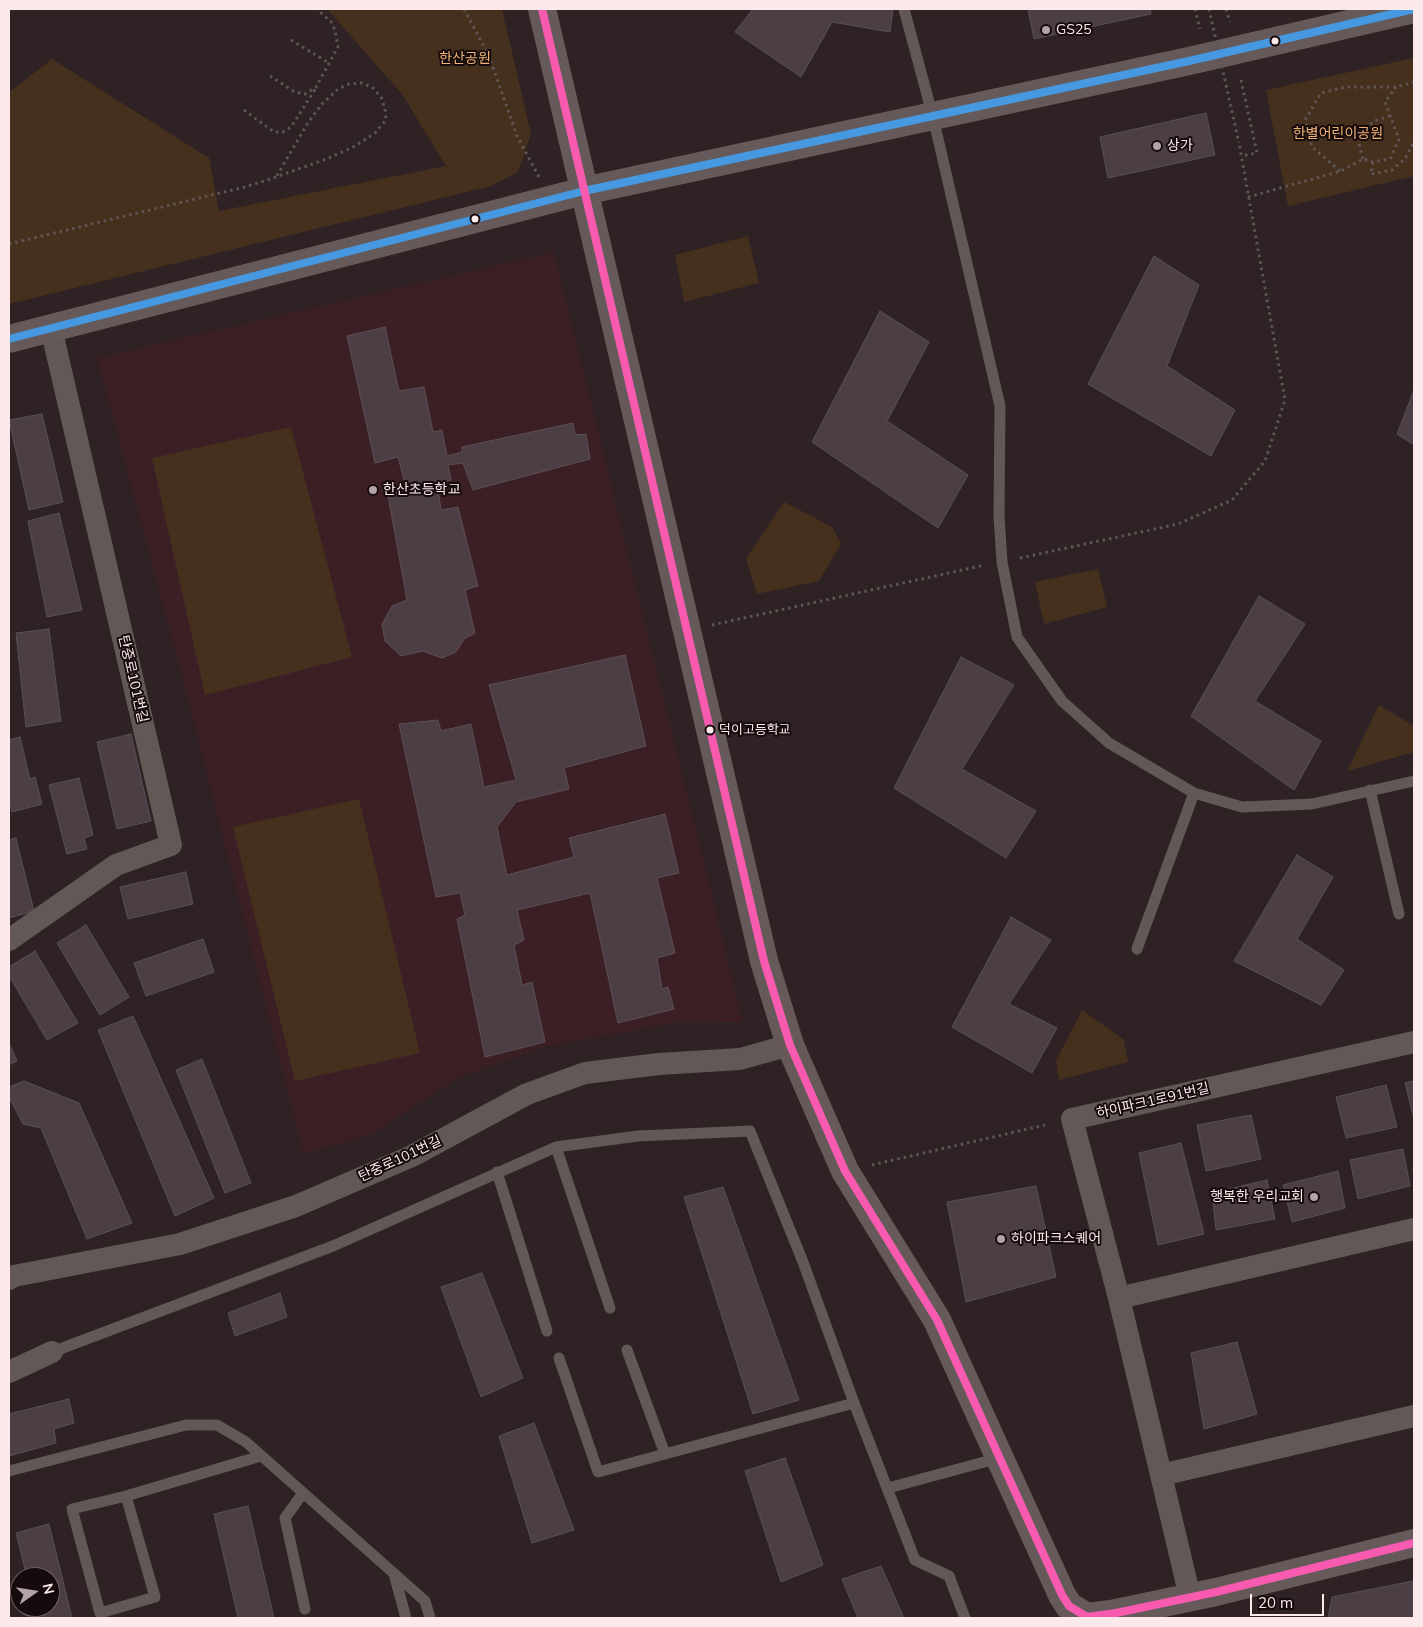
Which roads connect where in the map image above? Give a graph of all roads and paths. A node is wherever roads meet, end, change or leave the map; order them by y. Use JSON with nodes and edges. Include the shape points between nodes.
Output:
{"nodes":[{"id":1,"x":317,"y":9,"type":"edge"},
{"id":2,"x":464,"y":9,"type":"edge"},
{"id":3,"x":542,"y":9,"type":"edge"},
{"id":4,"x":904,"y":9,"type":"edge"},
{"id":5,"x":1195,"y":9,"type":"edge"},
{"id":6,"x":1209,"y":9,"type":"edge"},
{"id":7,"x":1226,"y":9,"type":"edge"},
{"id":8,"x":1414,"y":9,"type":"edge"},
{"id":9,"x":1230,"y":22,"type":"dead end"},
{"id":10,"x":1200,"y":29,"type":"dead end"},
{"id":11,"x":291,"y":40,"type":"dead end"},
{"id":12,"x":329,"y":63,"type":"junction"},
{"id":13,"x":270,"y":76,"type":"dead end"},
{"id":14,"x":1241,"y":80,"type":"dead end"},
{"id":15,"x":1414,"y":82,"type":"edge"},
{"id":16,"x":316,"y":87,"type":"junction"},
{"id":17,"x":1396,"y":87,"type":"junction"},
{"id":18,"x":244,"y":110,"type":"dead end"},
{"id":19,"x":1390,"y":116,"type":"junction"},
{"id":20,"x":933,"y":117,"type":"junction"},
{"id":21,"x":1414,"y":141,"type":"edge"},
{"id":22,"x":1241,"y":156,"type":"junction"},
{"id":23,"x":1363,"y":159,"type":"junction"},
{"id":24,"x":1373,"y":162,"type":"junction"},
{"id":25,"x":1341,"y":171,"type":"junction"},
{"id":26,"x":276,"y":177,"type":"junction"},
{"id":27,"x":542,"y":181,"type":"dead end"},
{"id":28,"x":584,"y":191,"type":"junction"},
{"id":29,"x":1248,"y":197,"type":"junction"},
{"id":30,"x":9,"y":244,"type":"edge"},
{"id":31,"x":51,"y":328,"type":"junction"},
{"id":32,"x":9,"y":338,"type":"edge"},
{"id":33,"x":1002,"y":562,"type":"junction"},
{"id":34,"x":711,"y":625,"type":"dead end"},
{"id":35,"x":1414,"y":781,"type":"edge"},
{"id":36,"x":1370,"y":790,"type":"junction"},
{"id":37,"x":1194,"y":794,"type":"junction"},
{"id":38,"x":1399,"y":914,"type":"dead end"},
{"id":39,"x":9,"y":940,"type":"edge"},
{"id":40,"x":1137,"y":949,"type":"dead end"},
{"id":41,"x":1414,"y":1042,"type":"edge"},
{"id":42,"x":790,"y":1045,"type":"junction"},
{"id":43,"x":1045,"y":1125,"type":"dead end"},
{"id":44,"x":556,"y":1147,"type":"junction"},
{"id":45,"x":865,"y":1167,"type":"dead end"},
{"id":46,"x":496,"y":1172,"type":"junction"},
{"id":47,"x":1414,"y":1229,"type":"edge"},
{"id":48,"x":9,"y":1279,"type":"edge"},
{"id":49,"x":1119,"y":1298,"type":"junction"},
{"id":50,"x":610,"y":1308,"type":"dead end"},
{"id":51,"x":546,"y":1331,"type":"dead end"},
{"id":52,"x":627,"y":1350,"type":"dead end"},
{"id":53,"x":52,"y":1352,"type":"joint"},
{"id":54,"x":560,"y":1358,"type":"dead end"},
{"id":55,"x":9,"y":1372,"type":"edge"},
{"id":56,"x":854,"y":1403,"type":"junction"},
{"id":57,"x":1414,"y":1416,"type":"edge"},
{"id":58,"x":665,"y":1454,"type":"junction"},
{"id":59,"x":261,"y":1456,"type":"junction"},
{"id":60,"x":999,"y":1458,"type":"junction"},
{"id":61,"x":9,"y":1471,"type":"edge"},
{"id":62,"x":1160,"y":1475,"type":"junction"},
{"id":63,"x":888,"y":1488,"type":"junction"},
{"id":64,"x":303,"y":1493,"type":"junction"},
{"id":65,"x":126,"y":1496,"type":"junction"},
{"id":66,"x":1414,"y":1543,"type":"edge"},
{"id":67,"x":394,"y":1574,"type":"junction"},
{"id":68,"x":1190,"y":1597,"type":"junction"},
{"id":69,"x":306,"y":1609,"type":"dead end"},
{"id":70,"x":1087,"y":1617,"type":"edge"},
{"id":71,"x":406,"y":1618,"type":"edge"},
{"id":72,"x":430,"y":1618,"type":"edge"},
{"id":73,"x":965,"y":1618,"type":"edge"}],
"edges":[{"from":1,"to":12,"type":"path","via":[[335,30],[338,47]]},
{"from":2,"to":27,"type":"path","via":[[489,56],[517,136]]},
{"from":3,"to":28,"type":"street"},
{"from":4,"to":20,"type":"lane"},
{"from":5,"to":10,"type":"path"},
{"from":6,"to":22,"type":"path","bridge":true},
{"from":7,"to":9,"type":"path"},
{"from":8,"to":20,"type":"street"},
{"from":11,"to":12,"type":"path"},
{"from":12,"to":16,"type":"path"},
{"from":13,"to":16,"type":"path","via":[[295,92],[305,94]]},
{"from":14,"to":22,"type":"path","via":[[1257,153]]},
{"from":15,"to":17,"type":"path"},
{"from":16,"to":18,"type":"path","via":[[291,128],[284,132],[274,132]]},
{"from":17,"to":19,"type":"path","via":[[1384,102]]},
{"from":17,"to":25,"type":"path","via":[[1345,87],[1320,93],[1305,120],[1312,147]]},
{"from":19,"to":23,"type":"path","via":[[1374,121],[1363,131],[1359,144]]},
{"from":19,"to":24,"type":"path","via":[[1399,138],[1390,159]]},
{"from":20,"to":28,"type":"street"},
{"from":20,"to":33,"type":"lane","via":[[1000,406]]},
{"from":21,"to":24,"type":"path","via":[[1405,159],[1392,170],[1371,174]]},
{"from":22,"to":29,"type":"path"},
{"from":23,"to":24,"type":"path"},
{"from":23,"to":25,"type":"path"},
{"from":25,"to":29,"type":"path"},
{"from":26,"to":26,"type":"path","via":[[329,158],[375,133],[386,120],[381,98],[372,87],[361,83],[338,89],[309,121]]},
{"from":26,"to":30,"type":"path"},
{"from":28,"to":31,"type":"street"},
{"from":28,"to":42,"type":"street","via":[[764,961]]},
{"from":29,"to":33,"type":"path","via":[[1284,400],[1265,461],[1232,500],[1178,524]]},
{"from":31,"to":32,"type":"street"},
{"from":31,"to":39,"type":"street","name":"탄중로101번길","via":[[171,844],[116,865]]},
{"from":33,"to":34,"type":"path"},
{"from":33,"to":37,"type":"lane","via":[[1017,637],[1062,701],[1109,743]]},
{"from":35,"to":36,"type":"lane"},
{"from":36,"to":37,"type":"lane","via":[[1312,804],[1242,806]]},
{"from":36,"to":38,"type":"lane"},
{"from":37,"to":40,"type":"lane"},
{"from":41,"to":49,"type":"street","name":"하이파크1로91번길","via":[[1072,1119]]},
{"from":42,"to":48,"type":"street","name":"탄중로101번길","via":[[740,1059],[585,1073],[527,1094],[412,1156],[296,1206],[180,1244]]},
{"from":42,"to":60,"type":"street","via":[[845,1172],[937,1320]]},
{"from":43,"to":45,"type":"path"},
{"from":44,"to":46,"type":"lane"},
{"from":44,"to":50,"type":"lane"},
{"from":44,"to":56,"type":"lane","via":[[638,1136],[750,1131],[803,1262]]},
{"from":46,"to":51,"type":"lane"},
{"from":46,"to":53,"type":"lane","via":[[333,1246]]},
{"from":47,"to":49,"type":"street"},
{"from":49,"to":62,"type":"street","name":"하이파크1로91번길"},
{"from":52,"to":58,"type":"lane"},
{"from":53,"to":55,"type":"street"},
{"from":54,"to":58,"type":"lane","via":[[598,1472]]},
{"from":56,"to":58,"type":"lane"},
{"from":56,"to":63,"type":"lane"},
{"from":57,"to":62,"type":"street"},
{"from":59,"to":61,"type":"lane","via":[[246,1442],[217,1425],[186,1426]]},
{"from":59,"to":64,"type":"lane"},
{"from":59,"to":65,"type":"lane"},
{"from":60,"to":63,"type":"lane"},
{"from":60,"to":70,"type":"street","via":[[1062,1595],[1069,1606]]},
{"from":62,"to":68,"type":"street","name":"하이파크1로91번길"},
{"from":63,"to":73,"type":"lane","via":[[915,1560],[948,1576]]},
{"from":64,"to":67,"type":"lane"},
{"from":64,"to":69,"type":"lane","via":[[285,1518]]},
{"from":65,"to":65,"type":"lane","via":[[155,1598],[100,1613],[72,1509]]},
{"from":66,"to":68,"type":"street"},
{"from":67,"to":71,"type":"lane"},
{"from":67,"to":72,"type":"lane","via":[[425,1601]]},
{"from":68,"to":70,"type":"street"}]}
